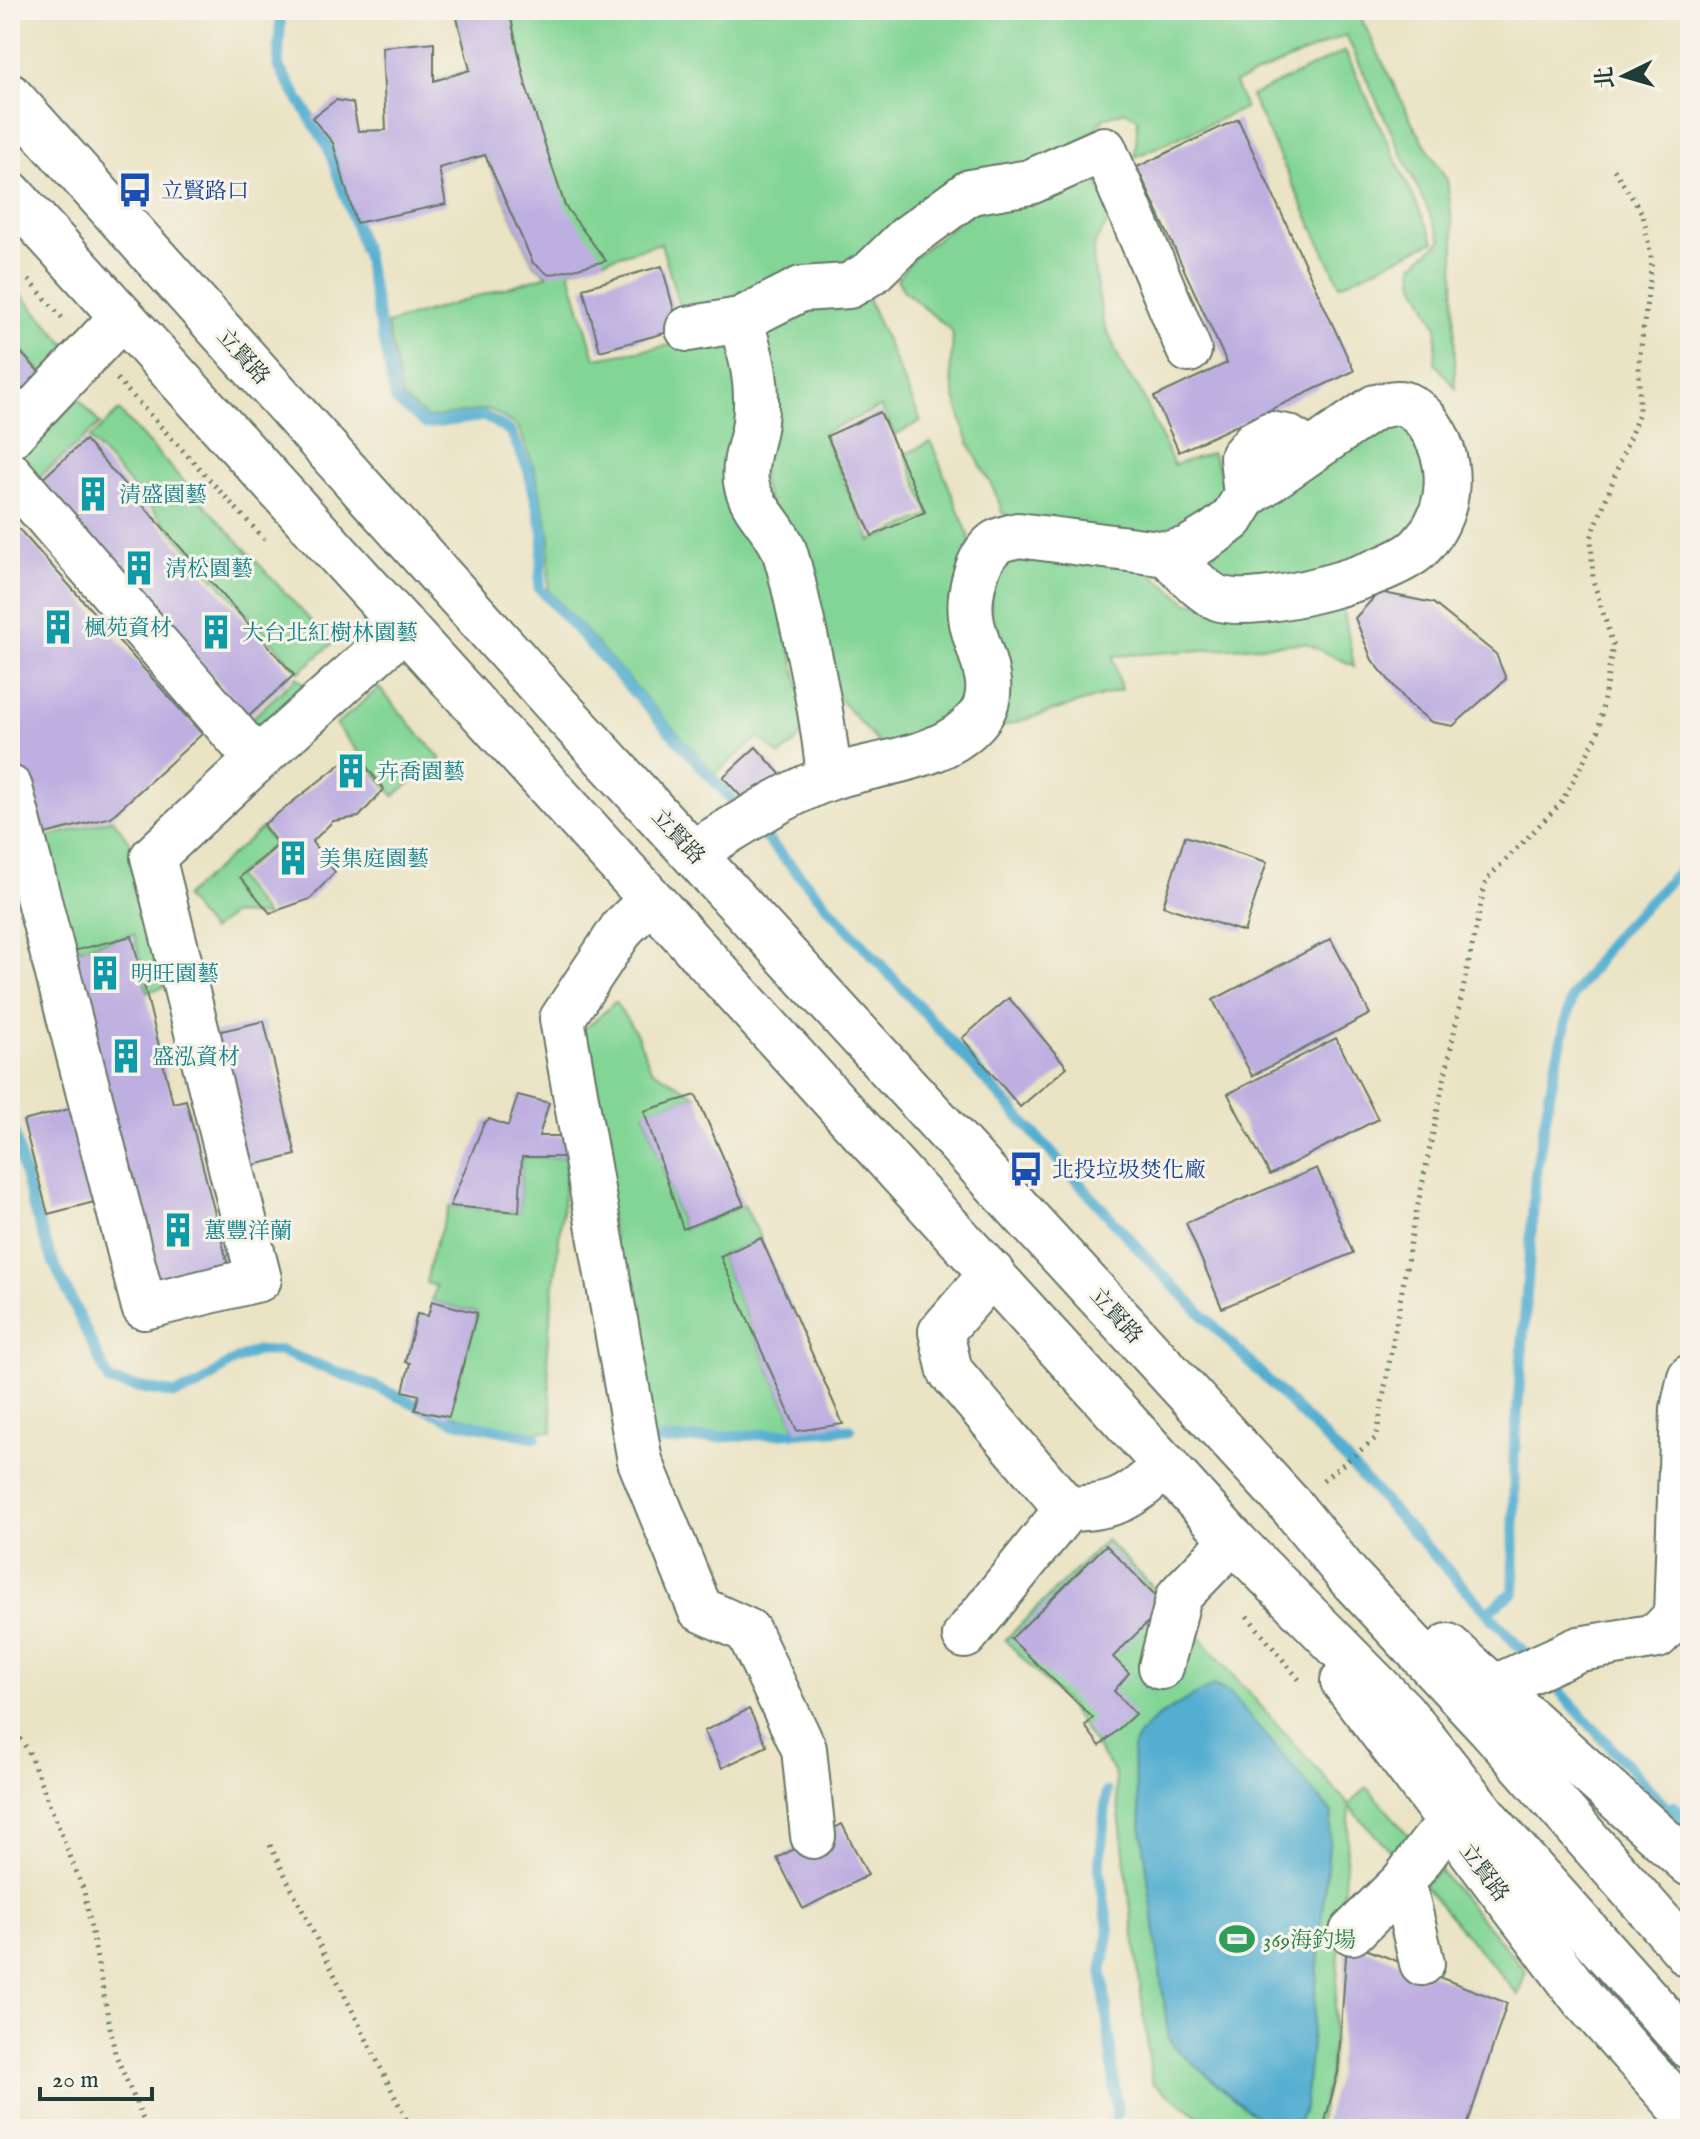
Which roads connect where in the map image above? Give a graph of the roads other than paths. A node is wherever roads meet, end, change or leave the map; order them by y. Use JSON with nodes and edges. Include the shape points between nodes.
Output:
{"nodes":[{"id":1,"x":10,"y":96,"type":"edge"},
{"id":2,"x":10,"y":193,"type":"edge"},
{"id":3,"x":122,"y":317,"type":"junction"},
{"id":4,"x":740,"y":320,"type":"junction"},
{"id":5,"x":688,"y":329,"type":"dead end"},
{"id":6,"x":1189,"y":350,"type":"dead end"},
{"id":7,"x":10,"y":436,"type":"edge"},
{"id":8,"x":10,"y":474,"type":"edge"},
{"id":9,"x":1167,"y":554,"type":"junction"},
{"id":10,"x":404,"y":628,"type":"junction"},
{"id":11,"x":257,"y":760,"type":"junction"},
{"id":12,"x":829,"y":778,"type":"junction"},
{"id":13,"x":10,"y":788,"type":"edge"},
{"id":14,"x":694,"y":852,"type":"junction"},
{"id":15,"x":651,"y":900,"type":"junction"},
{"id":16,"x":1062,"y":1255,"type":"junction"},
{"id":17,"x":1004,"y":1286,"type":"junction"},
{"id":18,"x":1690,"y":1377,"type":"edge"},
{"id":19,"x":1166,"y":1465,"type":"junction"},
{"id":20,"x":1067,"y":1509,"type":"junction"},
{"id":21,"x":1233,"y":1540,"type":"junction"},
{"id":22,"x":1349,"y":1577,"type":"junction"},
{"id":23,"x":965,"y":1636,"type":"dead end"},
{"id":24,"x":1161,"y":1667,"type":"dead end"},
{"id":25,"x":1495,"y":1687,"type":"junction"},
{"id":26,"x":1470,"y":1824,"type":"junction"},
{"id":27,"x":813,"y":1836,"type":"dead end"},
{"id":28,"x":1690,"y":1864,"type":"edge"},
{"id":29,"x":1403,"y":1882,"type":"junction"},
{"id":30,"x":1352,"y":1932,"type":"dead end"},
{"id":31,"x":1676,"y":1943,"type":"edge"},
{"id":32,"x":1422,"y":1963,"type":"dead end"},
{"id":33,"x":1613,"y":1983,"type":"junction"},
{"id":34,"x":1690,"y":2047,"type":"edge"},
{"id":35,"x":1690,"y":2089,"type":"edge"},
{"id":36,"x":1690,"y":2118,"type":"edge"}],
"edges":[{"from":1,"to":14,"type":"street","name":"立賢路"},
{"from":2,"to":3,"type":"street","name":"立賢路"},
{"from":3,"to":7,"type":"street"},
{"from":3,"to":10,"type":"street","name":"立賢路"},
{"from":4,"to":5,"type":"street"},
{"from":4,"to":6,"type":"street","via":[[801,289],[849,286],[970,192],[1030,182],[1104,149]]},
{"from":4,"to":12,"type":"street","via":[[754,361],[757,395],[746,483],[784,549],[823,713]]},
{"from":8,"to":11,"type":"street"},
{"from":9,"to":9,"type":"street","via":[[1188,549],[1214,533],[1232,519],[1246,496],[1375,407],[1400,403],[1422,414],[1446,455],[1448,481],[1438,518],[1419,549],[1320,591],[1250,601],[1218,598]]},
{"from":9,"to":12,"type":"street","via":[[1018,535],[996,542],[979,563],[971,619],[988,673],[988,692],[968,731],[869,770]]},
{"from":10,"to":11,"type":"street"},
{"from":10,"to":15,"type":"street","name":"立賢路"},
{"from":11,"to":13,"type":"street","via":[[153,857],[259,1279],[144,1307]]},
{"from":12,"to":14,"type":"street"},
{"from":14,"to":16,"type":"street","name":"立賢路"},
{"from":15,"to":17,"type":"street","name":"立賢路"},
{"from":15,"to":27,"type":"street","via":[[623,927],[562,1019],[640,1461],[700,1609],[748,1631],[804,1749]]},
{"from":16,"to":17,"type":"street"},
{"from":16,"to":22,"type":"street","name":"立賢路","via":[[1293,1508]]},
{"from":17,"to":19,"type":"street","name":"立賢路"},
{"from":17,"to":20,"type":"street","via":[[941,1332],[950,1371]]},
{"from":18,"to":25,"type":"street","via":[[1683,1409],[1676,1616],[1657,1636],[1579,1649]]},
{"from":19,"to":20,"type":"street","via":[[1135,1494],[1104,1508]]},
{"from":19,"to":21,"type":"street","name":"立賢路"},
{"from":20,"to":23,"type":"street"},
{"from":21,"to":24,"type":"street","via":[[1179,1596]]},
{"from":21,"to":26,"type":"street","name":"立賢路","via":[[1403,1712]]},
{"from":22,"to":25,"type":"street","name":"立賢路","via":[[1429,1629]]},
{"from":22,"to":31,"type":"street","name":"立賢路","via":[[1489,1727]]},
{"from":25,"to":28,"type":"street","name":"立賢路"},
{"from":26,"to":29,"type":"street","via":[[1433,1842]]},
{"from":26,"to":33,"type":"street","name":"立賢路"},
{"from":26,"to":36,"type":"street","name":"立賢路","via":[[1584,2000]]},
{"from":29,"to":30,"type":"street"},
{"from":29,"to":32,"type":"street"},
{"from":33,"to":34,"type":"street"},
{"from":33,"to":35,"type":"street"}]}
